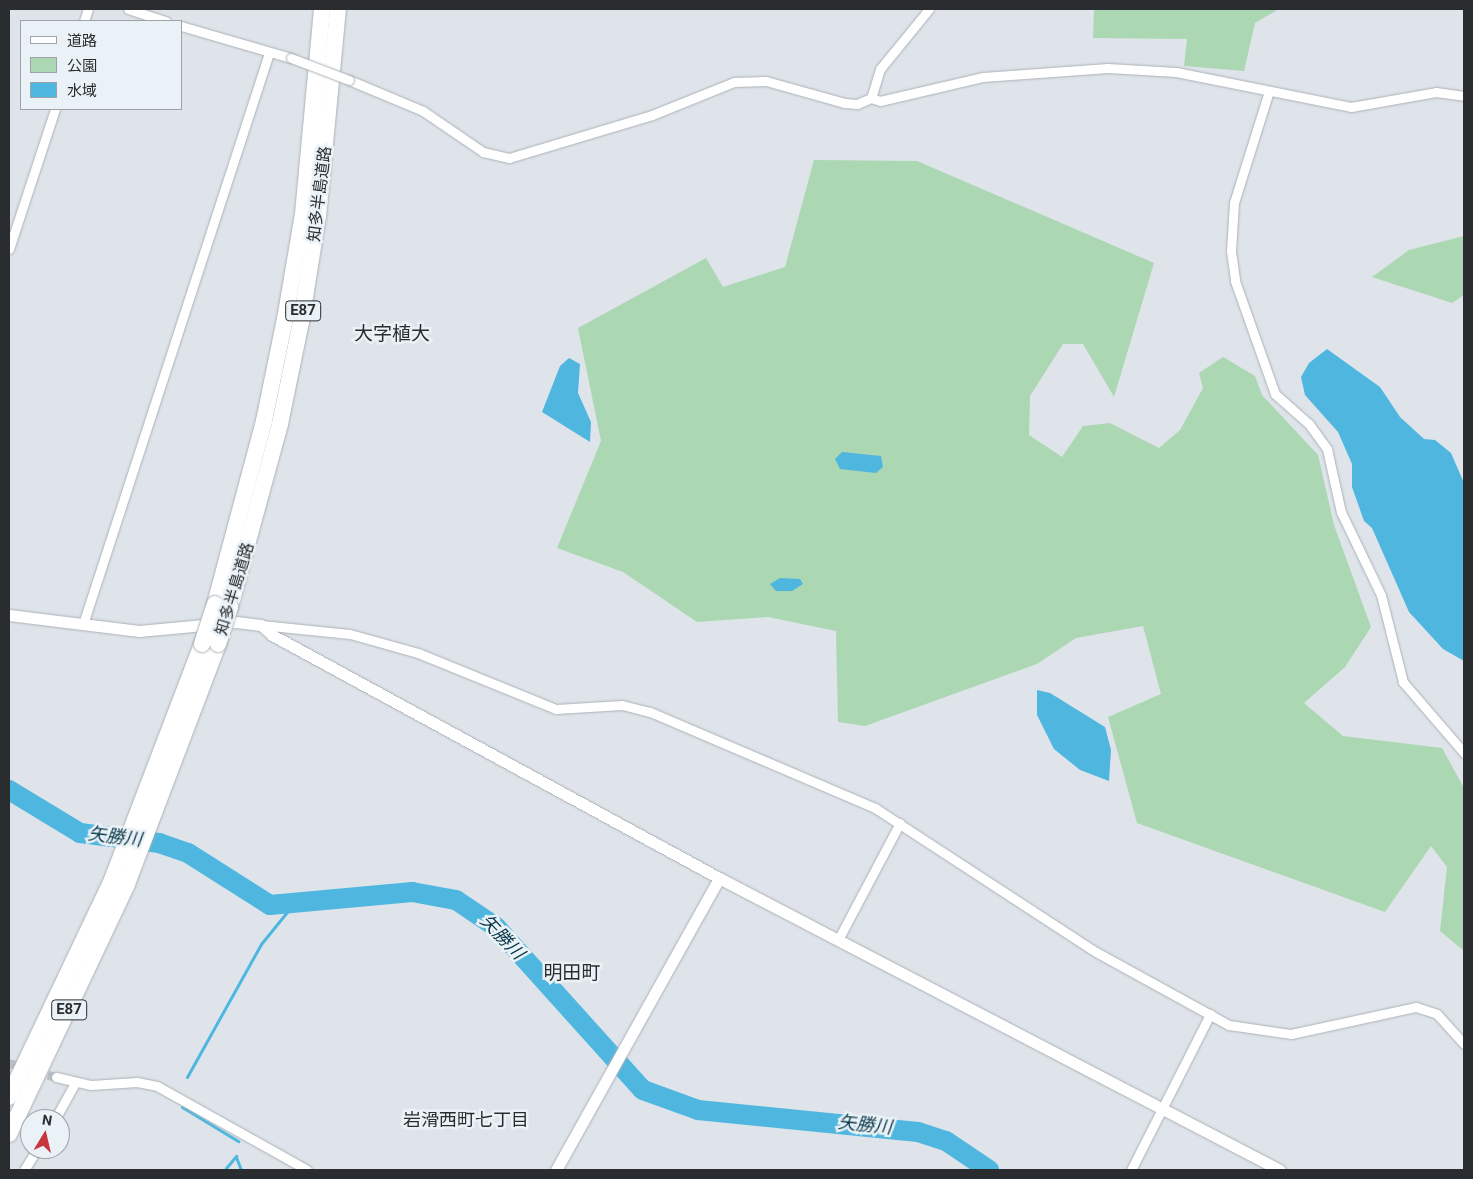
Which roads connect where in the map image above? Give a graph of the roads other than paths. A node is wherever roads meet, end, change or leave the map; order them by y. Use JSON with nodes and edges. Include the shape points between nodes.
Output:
{"nodes":[{"id":1,"x":128,"y":9,"type":"edge"},
{"id":2,"x":322,"y":9,"type":"edge"},
{"id":3,"x":338,"y":9,"type":"edge"},
{"id":4,"x":929,"y":9,"type":"edge"},
{"id":5,"x":163,"y":20,"type":"edge"},
{"id":6,"x":182,"y":26,"type":"edge"},
{"id":7,"x":269,"y":53,"type":"junction"},
{"id":8,"x":1269,"y":91,"type":"junction"},
{"id":9,"x":1464,"y":96,"type":"edge"},
{"id":10,"x":871,"y":98,"type":"junction"},
{"id":11,"x":55,"y":110,"type":"edge"},
{"id":12,"x":9,"y":249,"type":"edge"},
{"id":13,"x":222,"y":605,"type":"junction"},
{"id":14,"x":9,"y":615,"type":"edge"},
{"id":15,"x":83,"y":624,"type":"junction"},
{"id":16,"x":261,"y":625,"type":"junction"},
{"id":17,"x":1464,"y":753,"type":"edge"},
{"id":18,"x":900,"y":823,"type":"junction"},
{"id":19,"x":720,"y":878,"type":"junction"},
{"id":20,"x":119,"y":882,"type":"junction"},
{"id":21,"x":839,"y":938,"type":"junction"},
{"id":22,"x":1210,"y":1014,"type":"junction"},
{"id":23,"x":1464,"y":1044,"type":"edge"},
{"id":24,"x":56,"y":1076,"type":"tunnel mouth"},
{"id":25,"x":75,"y":1083,"type":"junction"},
{"id":26,"x":9,"y":1097,"type":"edge"},
{"id":27,"x":1162,"y":1108,"type":"junction"},
{"id":28,"x":61,"y":1109,"type":"edge"},
{"id":29,"x":9,"y":1134,"type":"edge"},
{"id":30,"x":31,"y":1159,"type":"edge"},
{"id":31,"x":24,"y":1170,"type":"edge"},
{"id":32,"x":307,"y":1170,"type":"edge"},
{"id":33,"x":556,"y":1170,"type":"edge"},
{"id":34,"x":1131,"y":1170,"type":"edge"},
{"id":35,"x":1280,"y":1170,"type":"edge"}],
"edges":[{"from":1,"to":5,"type":"street"},
{"from":2,"to":13,"type":"highway","name":"知多半島道路","number":"E87","via":[[305,195],[285,318]]},
{"from":3,"to":13,"type":"highway","name":"知多半島道路","number":"E87","via":[[320,197],[301,322],[280,424]]},
{"from":4,"to":10,"type":"street","via":[[880,69]]},
{"from":6,"to":7,"type":"street"},
{"from":7,"to":10,"type":"street","bridge":true,"via":[[292,58],[423,111],[483,152],[501,158],[652,115],[734,82],[766,81],[844,103],[857,104]]},
{"from":7,"to":15,"type":"street"},
{"from":8,"to":9,"type":"street","via":[[1351,107],[1436,92]]},
{"from":8,"to":10,"type":"street","via":[[1176,72],[1108,68],[983,77],[880,101]]},
{"from":8,"to":17,"type":"street","via":[[1234,203],[1231,251],[1235,281],[1275,394],[1309,424],[1327,449],[1341,512],[1380,595],[1403,682]]},
{"from":11,"to":12,"type":"street"},
{"from":13,"to":20,"type":"highway","name":"知多半島道路","number":"E87","bridge":true,"via":[[156,795]]},
{"from":14,"to":15,"type":"street"},
{"from":15,"to":16,"type":"street","via":[[139,631],[236,622]]},
{"from":16,"to":18,"type":"street","via":[[342,633],[418,653],[556,709],[634,706],[828,786]]},
{"from":16,"to":19,"type":"street","via":[[272,636]]},
{"from":18,"to":21,"type":"street"},
{"from":18,"to":22,"type":"street","via":[[1096,952]]},
{"from":19,"to":21,"type":"street"},
{"from":19,"to":33,"type":"street"},
{"from":20,"to":26,"type":"highway","name":"知多半島道路","number":"E87"},
{"from":20,"to":29,"type":"highway","name":"知多半島道路","number":"E87"},
{"from":21,"to":27,"type":"street"},
{"from":22,"to":23,"type":"street","via":[[1245,1029],[1291,1034],[1416,1006],[1437,1014]]},
{"from":22,"to":27,"type":"street"},
{"from":24,"to":25,"type":"street"},
{"from":25,"to":28,"type":"street"},
{"from":25,"to":32,"type":"street","via":[[157,1086]]},
{"from":27,"to":34,"type":"street"},
{"from":27,"to":35,"type":"street"},
{"from":30,"to":31,"type":"street"}]}
